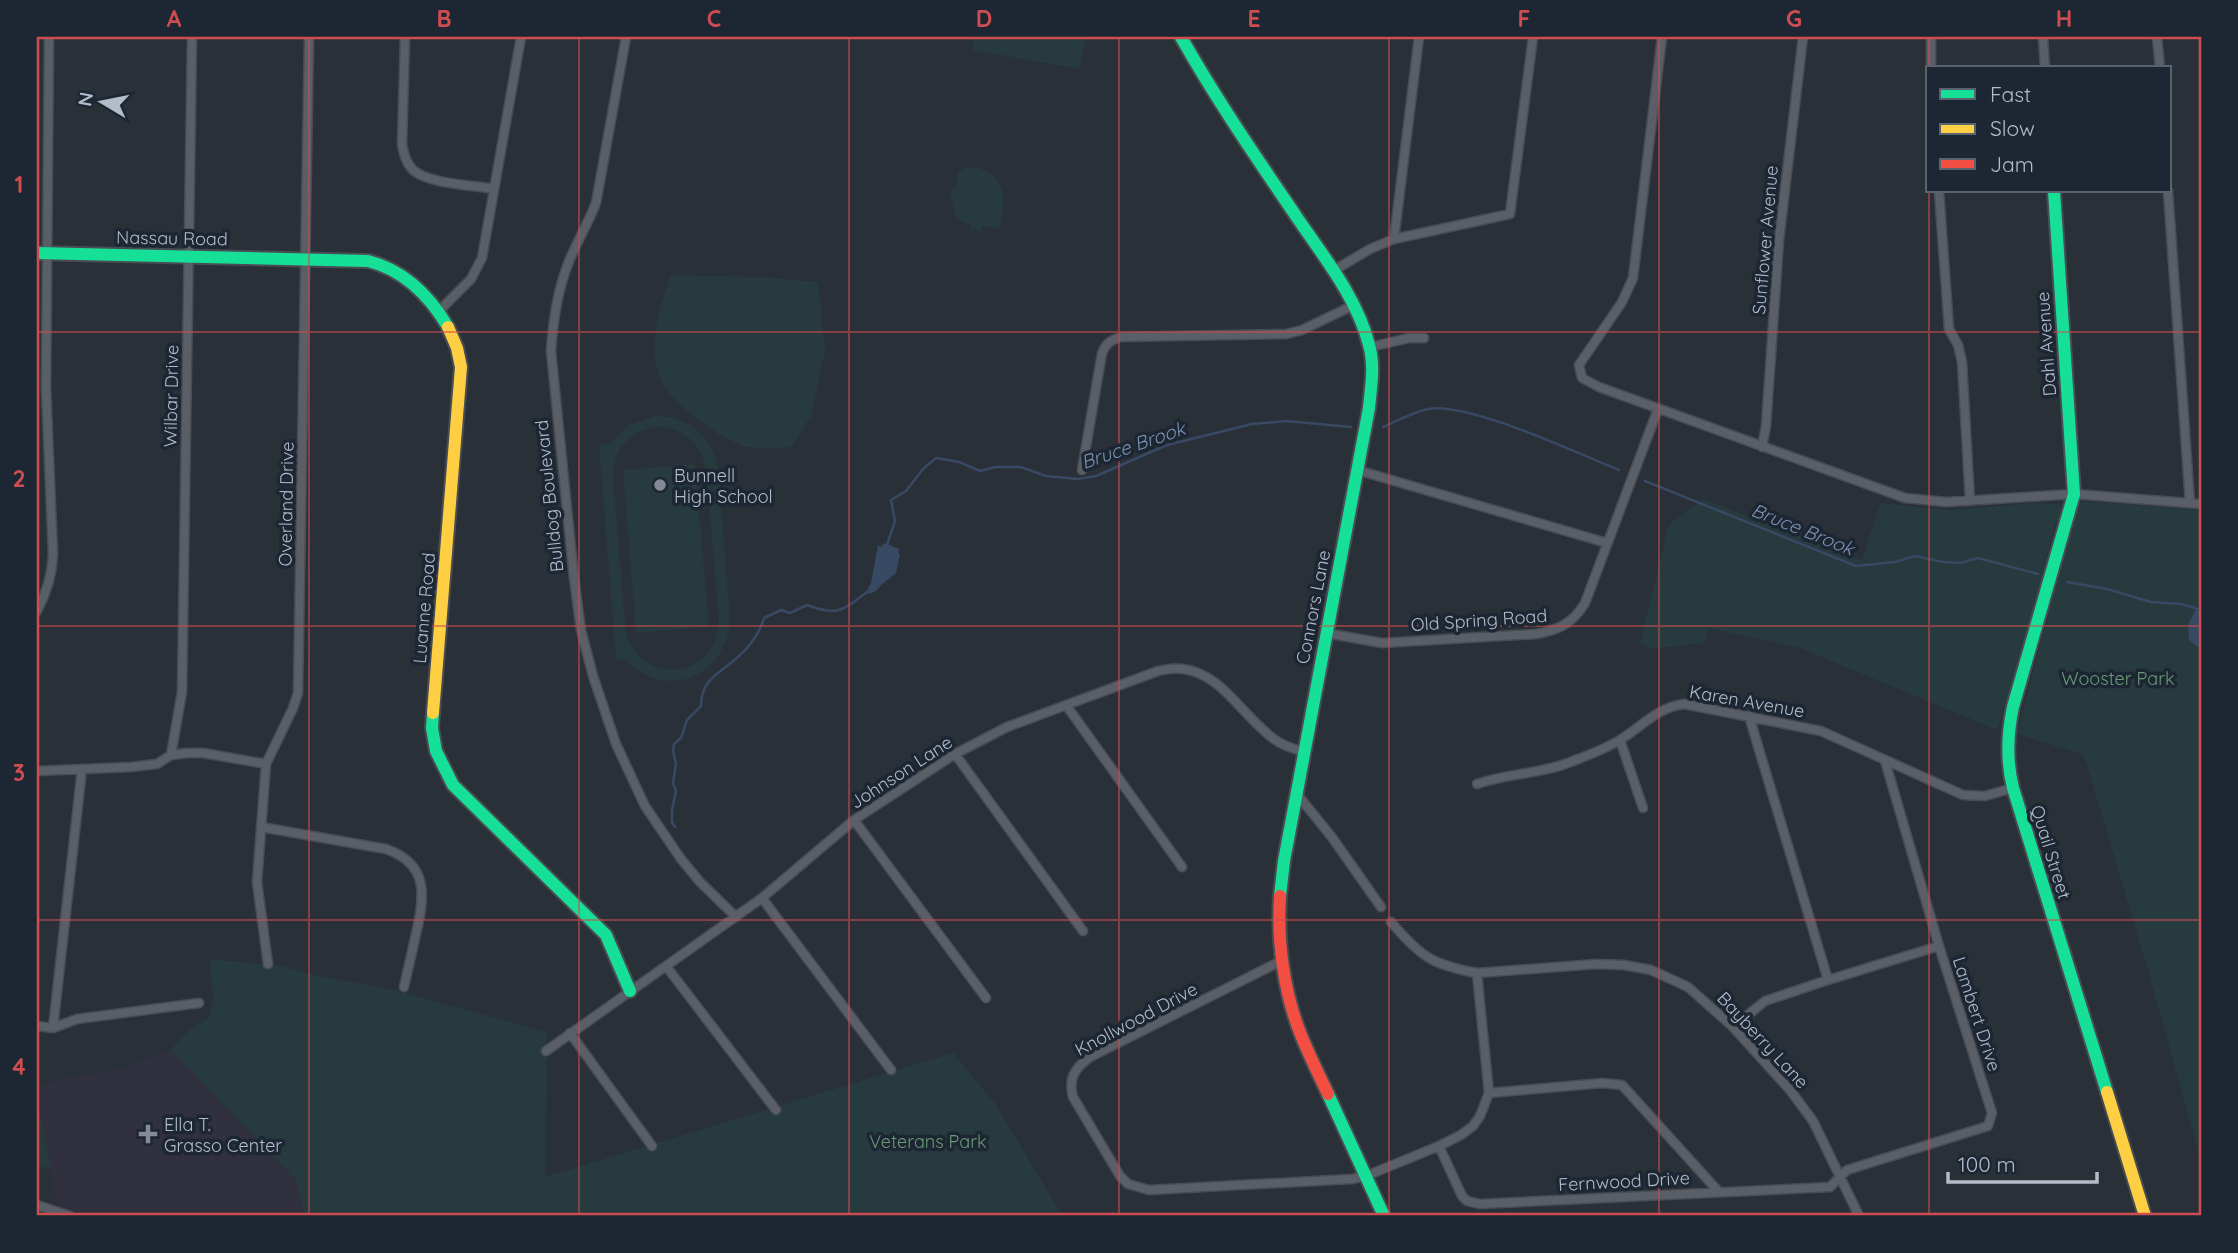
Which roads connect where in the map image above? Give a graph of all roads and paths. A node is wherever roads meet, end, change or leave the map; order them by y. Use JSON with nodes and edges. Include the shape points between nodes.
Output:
{"nodes":[{"id":1,"x":49,"y":37,"type":"edge"},
{"id":2,"x":192,"y":37,"type":"edge"},
{"id":3,"x":309,"y":37,"type":"edge"},
{"id":4,"x":405,"y":37,"type":"edge"},
{"id":5,"x":521,"y":37,"type":"edge"},
{"id":6,"x":626,"y":37,"type":"edge"},
{"id":7,"x":1181,"y":37,"type":"edge"},
{"id":8,"x":1419,"y":37,"type":"edge"},
{"id":9,"x":1533,"y":37,"type":"edge"},
{"id":10,"x":1662,"y":37,"type":"edge"},
{"id":11,"x":1803,"y":37,"type":"edge"},
{"id":12,"x":1931,"y":37,"type":"edge"},
{"id":13,"x":2043,"y":37,"type":"edge"},
{"id":14,"x":2157,"y":37,"type":"edge"},
{"id":15,"x":1931,"y":66,"type":"edge"},
{"id":16,"x":2045,"y":66,"type":"edge"},
{"id":17,"x":2160,"y":66,"type":"edge"},
{"id":18,"x":494,"y":189,"type":"junction"},
{"id":19,"x":1939,"y":192,"type":"edge"},
{"id":20,"x":2053,"y":192,"type":"edge"},
{"id":21,"x":2168,"y":192,"type":"edge"},
{"id":22,"x":1394,"y":239,"type":"junction"},
{"id":23,"x":41,"y":253,"type":"edge"},
{"id":24,"x":188,"y":257,"type":"junction"},
{"id":25,"x":306,"y":259,"type":"junction"},
{"id":26,"x":1333,"y":271,"type":"junction"},
{"id":27,"x":1354,"y":304,"type":"junction"},
{"id":28,"x":439,"y":312,"type":"junction"},
{"id":29,"x":1424,"y":338,"type":"dead end"},
{"id":30,"x":1370,"y":347,"type":"junction"},
{"id":31,"x":41,"y":388,"type":"edge"},
{"id":32,"x":1658,"y":409,"type":"junction"},
{"id":33,"x":1762,"y":447,"type":"junction"},
{"id":34,"x":1082,"y":470,"type":"dead end"},
{"id":35,"x":1357,"y":470,"type":"junction"},
{"id":36,"x":2074,"y":494,"type":"junction"},
{"id":37,"x":1970,"y":501,"type":"junction"},
{"id":38,"x":2190,"y":503,"type":"junction"},
{"id":39,"x":2201,"y":504,"type":"edge"},
{"id":40,"x":1607,"y":542,"type":"junction"},
{"id":41,"x":37,"y":611,"type":"edge"},
{"id":42,"x":1326,"y":633,"type":"junction"},
{"id":43,"x":1066,"y":705,"type":"junction"},
{"id":44,"x":1749,"y":716,"type":"junction"},
{"id":45,"x":1620,"y":740,"type":"junction"},
{"id":46,"x":1304,"y":752,"type":"junction"},
{"id":47,"x":955,"y":754,"type":"junction"},
{"id":48,"x":171,"y":755,"type":"junction"},
{"id":49,"x":1885,"y":761,"type":"junction"},
{"id":50,"x":266,"y":764,"type":"junction"},
{"id":51,"x":82,"y":769,"type":"junction"},
{"id":52,"x":37,"y":771,"type":"edge"},
{"id":53,"x":1477,"y":783,"type":"dead end"},
{"id":54,"x":2013,"y":788,"type":"junction"},
{"id":55,"x":1296,"y":793,"type":"junction"},
{"id":56,"x":1643,"y":808,"type":"dead end"},
{"id":57,"x":854,"y":820,"type":"junction"},
{"id":58,"x":261,"y":827,"type":"junction"},
{"id":59,"x":1182,"y":867,"type":"dead end"},
{"id":60,"x":762,"y":898,"type":"junction"},
{"id":61,"x":1381,"y":907,"type":"dead end"},
{"id":62,"x":736,"y":917,"type":"junction"},
{"id":63,"x":1391,"y":922,"type":"dead end"},
{"id":64,"x":1083,"y":931,"type":"dead end"},
{"id":65,"x":1939,"y":946,"type":"junction"},
{"id":66,"x":1281,"y":961,"type":"junction"},
{"id":67,"x":268,"y":964,"type":"dead end"},
{"id":68,"x":666,"y":966,"type":"junction"},
{"id":69,"x":1477,"y":973,"type":"junction"},
{"id":70,"x":1828,"y":980,"type":"junction"},
{"id":71,"x":404,"y":987,"type":"dead end"},
{"id":72,"x":630,"y":991,"type":"junction"},
{"id":73,"x":985,"y":998,"type":"dead end"},
{"id":74,"x":200,"y":1003,"type":"dead end"},
{"id":75,"x":37,"y":1026,"type":"edge"},
{"id":76,"x":1733,"y":1027,"type":"junction"},
{"id":77,"x":53,"y":1028,"type":"junction"},
{"id":78,"x":570,"y":1033,"type":"junction"},
{"id":79,"x":546,"y":1051,"type":"dead end"},
{"id":80,"x":891,"y":1069,"type":"dead end"},
{"id":81,"x":1489,"y":1093,"type":"junction"},
{"id":82,"x":776,"y":1110,"type":"dead end"},
{"id":83,"x":652,"y":1146,"type":"dead end"},
{"id":84,"x":1439,"y":1146,"type":"junction"},
{"id":85,"x":1366,"y":1176,"type":"junction"},
{"id":86,"x":1840,"y":1178,"type":"junction"},
{"id":87,"x":1719,"y":1192,"type":"junction"},
{"id":88,"x":37,"y":1205,"type":"edge"},
{"id":89,"x":70,"y":1216,"type":"edge"},
{"id":90,"x":1384,"y":1216,"type":"edge"},
{"id":91,"x":1859,"y":1216,"type":"edge"},
{"id":92,"x":2145,"y":1216,"type":"edge"}],
"edges":[{"from":1,"to":23,"type":"street"},
{"from":2,"to":24,"type":"street","name":"Wilbar Drive"},
{"from":3,"to":25,"type":"street","name":"Overland Drive"},
{"from":4,"to":18,"type":"street","via":[[402,145],[406,160],[414,171],[434,179]]},
{"from":5,"to":18,"type":"street"},
{"from":6,"to":62,"type":"street","name":"Bulldog Boulevard","via":[[596,203],[569,261],[553,318],[551,351],[574,578],[593,676],[627,769],[645,806],[681,859]]},
{"from":7,"to":26,"type":"street","name":"Connors Lane","via":[[1213,93]]},
{"from":8,"to":22,"type":"street"},
{"from":9,"to":22,"type":"street","via":[[1510,214]]},
{"from":10,"to":32,"type":"street","via":[[1633,278],[1579,365],[1582,378],[1590,383]]},
{"from":11,"to":33,"type":"street","name":"Sunflower Avenue","via":[[1779,240]]},
{"from":12,"to":15,"type":"street"},
{"from":13,"to":16,"type":"street"},
{"from":14,"to":17,"type":"street"},
{"from":18,"to":28,"type":"street","via":[[478,269]]},
{"from":19,"to":37,"type":"street","via":[[1949,329],[1962,362]]},
{"from":20,"to":36,"type":"street","name":"Dahl Avenue"},
{"from":21,"to":38,"type":"street"},
{"from":22,"to":26,"type":"street"},
{"from":23,"to":24,"type":"street","name":"Nassau Road"},
{"from":23,"to":31,"type":"street"},
{"from":24,"to":25,"type":"street","name":"Nassau Road"},
{"from":24,"to":48,"type":"street","name":"Wilbar Drive","via":[[182,692]]},
{"from":25,"to":28,"type":"street","name":"Luanne Road","via":[[368,261],[396,270],[412,280]]},
{"from":25,"to":50,"type":"street","name":"Overland Drive","via":[[298,693]]},
{"from":26,"to":27,"type":"street","name":"Connors Lane"},
{"from":27,"to":30,"type":"street","name":"Connors Lane"},
{"from":27,"to":34,"type":"street","via":[[1286,334],[1112,339],[1102,353]]},
{"from":28,"to":72,"type":"street","name":"Luanne Road","via":[[454,336],[461,366],[433,744],[453,785],[606,935]]},
{"from":29,"to":30,"type":"street"},
{"from":30,"to":35,"type":"street","name":"Connors Lane","via":[[1371,389]]},
{"from":31,"to":41,"type":"street","via":[[53,555],[47,593]]},
{"from":32,"to":33,"type":"street"},
{"from":32,"to":40,"type":"street","name":"Old Spring Road"},
{"from":33,"to":37,"type":"street","via":[[1905,498]]},
{"from":35,"to":40,"type":"street"},
{"from":35,"to":42,"type":"street","name":"Connors Lane"},
{"from":36,"to":37,"type":"street"},
{"from":36,"to":38,"type":"street"},
{"from":36,"to":54,"type":"street","name":"Quail Street","via":[[2007,734]]},
{"from":38,"to":39,"type":"street"},
{"from":40,"to":42,"type":"street","name":"Old Spring Road","via":[[1585,603],[1559,629],[1382,643]]},
{"from":42,"to":46,"type":"street","name":"Connors Lane"},
{"from":43,"to":46,"type":"street","name":"Johnson Lane","via":[[1158,671],[1189,669],[1217,686],[1273,739]]},
{"from":43,"to":47,"type":"street","name":"Johnson Lane","via":[[1007,727]]},
{"from":43,"to":59,"type":"street"},
{"from":44,"to":45,"type":"street","name":"Karen Avenue","via":[[1673,705]]},
{"from":44,"to":49,"type":"street","name":"Karen Avenue","via":[[1821,731]]},
{"from":44,"to":70,"type":"street"},
{"from":45,"to":53,"type":"street","name":"Karen Avenue","via":[[1561,766]]},
{"from":45,"to":56,"type":"street"},
{"from":46,"to":55,"type":"street","name":"Connors Lane"},
{"from":47,"to":57,"type":"street","name":"Johnson Lane"},
{"from":47,"to":64,"type":"street"},
{"from":48,"to":50,"type":"street","via":[[203,753]]},
{"from":48,"to":51,"type":"street","via":[[157,764]]},
{"from":49,"to":54,"type":"street","name":"Karen Avenue","via":[[1963,795],[1985,796]]},
{"from":49,"to":65,"type":"street","name":"Lambert Drive"},
{"from":50,"to":58,"type":"street","name":"Overland Drive"},
{"from":51,"to":52,"type":"street"},
{"from":51,"to":77,"type":"street"},
{"from":54,"to":92,"type":"street","name":"Quail Street"},
{"from":55,"to":61,"type":"street"},
{"from":55,"to":66,"type":"street","name":"Connors Lane","via":[[1280,885]]},
{"from":57,"to":60,"type":"street","name":"Johnson Lane"},
{"from":57,"to":73,"type":"street"},
{"from":58,"to":67,"type":"street","name":"Overland Drive","via":[[257,882]]},
{"from":58,"to":71,"type":"street","via":[[386,849],[411,862],[419,874],[423,905]]},
{"from":60,"to":62,"type":"street","name":"Johnson Lane"},
{"from":60,"to":80,"type":"street"},
{"from":62,"to":68,"type":"street","name":"Johnson Lane"},
{"from":63,"to":69,"type":"street","name":"Bayberry Lane","via":[[1425,957]]},
{"from":65,"to":70,"type":"street"},
{"from":65,"to":86,"type":"street","name":"Lambert Drive","via":[[1991,1120],[1988,1126],[1847,1170]]},
{"from":66,"to":85,"type":"street","name":"Connors Lane","via":[[1300,1034]]},
{"from":66,"to":85,"type":"street","name":"Knollwood Drive","via":[[1090,1057],[1072,1077],[1073,1097],[1121,1177],[1140,1188]]},
{"from":68,"to":72,"type":"street","name":"Johnson Lane"},
{"from":68,"to":82,"type":"street"},
{"from":69,"to":76,"type":"street","name":"Bayberry Lane","via":[[1597,964],[1640,967],[1688,986]]},
{"from":69,"to":81,"type":"street"},
{"from":70,"to":76,"type":"street","via":[[1765,1001]]},
{"from":72,"to":78,"type":"street","name":"Johnson Lane"},
{"from":74,"to":77,"type":"street","via":[[77,1019]]},
{"from":75,"to":77,"type":"street"},
{"from":76,"to":86,"type":"street","name":"Bayberry Lane","via":[[1812,1121]]},
{"from":78,"to":79,"type":"street","name":"Johnson Lane"},
{"from":78,"to":83,"type":"street"},
{"from":81,"to":84,"type":"street","name":"Knollwood Drive","via":[[1473,1126]]},
{"from":81,"to":87,"type":"street","via":[[1622,1085]]},
{"from":84,"to":85,"type":"street","name":"Knollwood Drive"},
{"from":84,"to":87,"type":"street","name":"Fernwood Drive","via":[[1462,1196],[1473,1204]]},
{"from":85,"to":90,"type":"street","name":"Connors Lane"},
{"from":86,"to":87,"type":"street","name":"Fernwood Drive","via":[[1830,1187]]},
{"from":86,"to":91,"type":"street","name":"Bayberry Lane"},
{"from":88,"to":89,"type":"street"}]}
